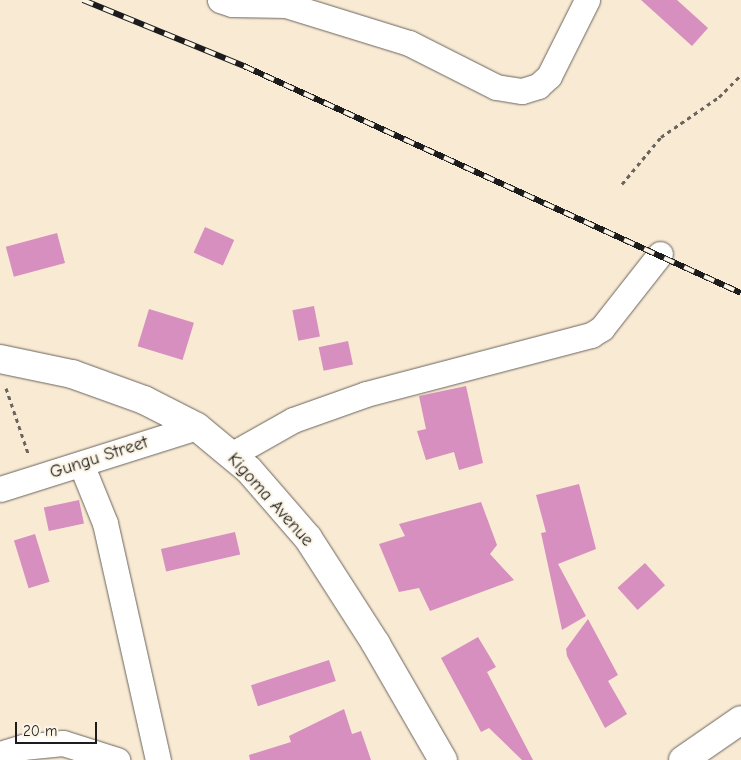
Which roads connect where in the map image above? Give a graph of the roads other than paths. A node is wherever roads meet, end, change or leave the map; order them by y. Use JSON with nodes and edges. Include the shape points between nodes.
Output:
{"nodes":[{"id":1,"x":220,"y":0,"type":"edge"},
{"id":2,"x":587,"y":0,"type":"edge"},
{"id":3,"x":660,"y":254,"type":"dead end"},
{"id":4,"x":2,"y":370,"type":"edge"},
{"id":5,"x":197,"y":426,"type":"junction"},
{"id":6,"x":231,"y":456,"type":"junction"},
{"id":7,"x":81,"y":464,"type":"junction"},
{"id":8,"x":0,"y":489,"type":"edge"},
{"id":9,"x":741,"y":720,"type":"edge"},
{"id":10,"x":0,"y":754,"type":"edge"},
{"id":11,"x":117,"y":760,"type":"edge"},
{"id":12,"x":158,"y":760,"type":"edge"},
{"id":13,"x":443,"y":760,"type":"edge"},
{"id":14,"x":683,"y":760,"type":"edge"}],
"edges":[{"from":1,"to":2,"type":"street","via":[[232,4],[286,5],[409,43],[496,87],[522,91],[538,86],[549,76]]},
{"from":3,"to":6,"type":"street","via":[[602,328],[591,335],[366,394],[294,420]]},
{"from":4,"to":5,"type":"main road","name":"Kigoma Avenue","via":[[72,374],[144,400]]},
{"from":5,"to":6,"type":"main road","name":"Kigoma Avenue"},
{"from":5,"to":7,"type":"street","name":"Gungu Street"},
{"from":6,"to":13,"type":"main road","name":"Kigoma Avenue","via":[[249,470],[308,538],[376,644]]},
{"from":7,"to":8,"type":"street","name":"Gungu Street"},
{"from":7,"to":12,"type":"street","via":[[105,523]]},
{"from":9,"to":14,"type":"main road"},
{"from":10,"to":11,"type":"street","via":[[23,747],[63,743]]}]}
